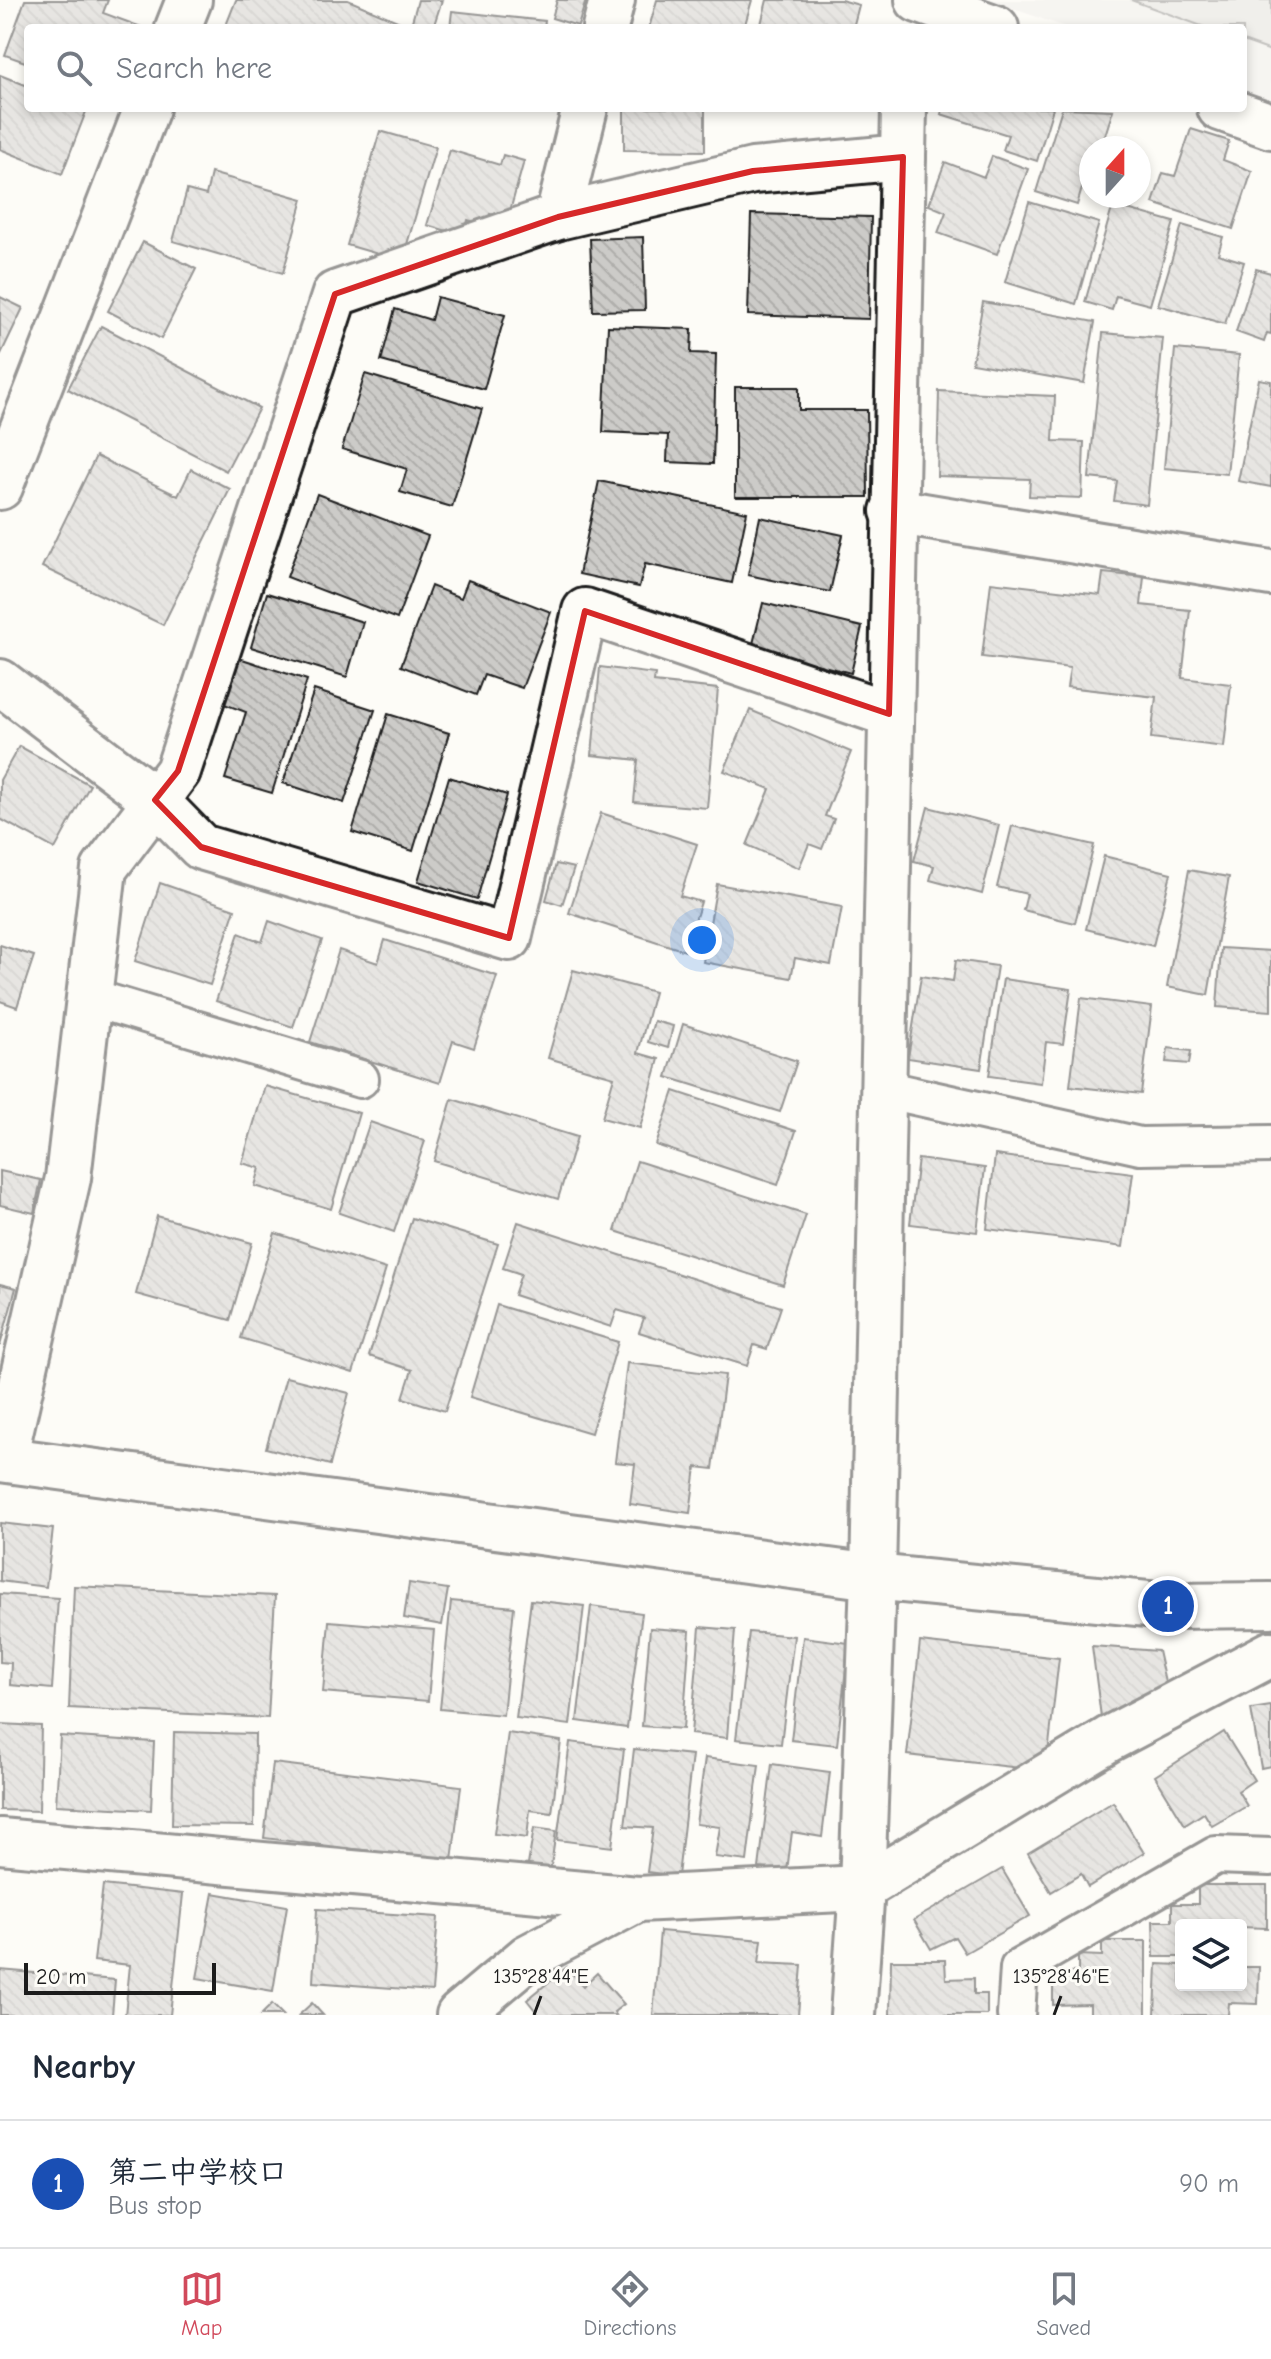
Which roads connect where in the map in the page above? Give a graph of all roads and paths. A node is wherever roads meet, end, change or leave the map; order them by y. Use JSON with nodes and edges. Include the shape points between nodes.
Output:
{"nodes":[{"id":1,"x":189,"y":0,"type":"edge"},
{"id":2,"x":612,"y":0,"type":"edge"},
{"id":3,"x":907,"y":0,"type":"edge"},
{"id":4,"x":918,"y":0,"type":"edge"},
{"id":5,"x":180,"y":24,"type":"edge"},
{"id":6,"x":606,"y":24,"type":"edge"},
{"id":7,"x":907,"y":24,"type":"edge"},
{"id":8,"x":985,"y":24,"type":"edge"},
{"id":9,"x":145,"y":112,"type":"edge"},
{"id":10,"x":584,"y":112,"type":"edge"},
{"id":11,"x":904,"y":112,"type":"edge"},
{"id":12,"x":1231,"y":112,"type":"edge"},
{"id":13,"x":1271,"y":126,"type":"edge"},
{"id":14,"x":903,"y":157,"type":"junction"},
{"id":15,"x":558,"y":217,"type":"junction"},
{"id":16,"x":0,"y":487,"type":"edge"},
{"id":17,"x":893,"y":511,"type":"junction"},
{"id":18,"x":1271,"y":573,"type":"edge"},
{"id":19,"x":0,"y":682,"type":"edge"},
{"id":20,"x":889,"y":714,"type":"junction"},
{"id":21,"x":155,"y":800,"type":"junction"},
{"id":22,"x":89,"y":997,"type":"junction"},
{"id":23,"x":360,"y":1079,"type":"dead end"},
{"id":24,"x":883,"y":1089,"type":"junction"},
{"id":25,"x":1271,"y":1144,"type":"edge"},
{"id":26,"x":2,"y":1459,"type":"edge"},
{"id":27,"x":873,"y":1577,"type":"junction"},
{"id":28,"x":1271,"y":1605,"type":"edge"},
{"id":29,"x":1271,"y":1654,"type":"edge"},
{"id":30,"x":0,"y":1841,"type":"edge"},
{"id":31,"x":1271,"y":1857,"type":"edge"},
{"id":32,"x":862,"y":1888,"type":"junction"},
{"id":33,"x":638,"y":1899,"type":"junction"},
{"id":34,"x":459,"y":2015,"type":"edge"},
{"id":35,"x":853,"y":2015,"type":"edge"},
{"id":36,"x":1016,"y":2015,"type":"edge"}],
"edges":[{"from":1,"to":5,"type":"street"},
{"from":2,"to":6,"type":"street"},
{"from":3,"to":7,"type":"street"},
{"from":4,"to":8,"type":"street"},
{"from":9,"to":16,"type":"street"},
{"from":10,"to":15,"type":"street"},
{"from":11,"to":14,"type":"street"},
{"from":12,"to":13,"type":"street"},
{"from":14,"to":15,"type":"street","via":[[753,171]]},
{"from":14,"to":17,"type":"street"},
{"from":15,"to":21,"type":"street","via":[[335,294],[178,771]]},
{"from":17,"to":18,"type":"street"},
{"from":17,"to":20,"type":"street"},
{"from":19,"to":21,"type":"street"},
{"from":20,"to":21,"type":"street","via":[[585,611],[509,938],[201,847]]},
{"from":20,"to":24,"type":"street"},
{"from":21,"to":22,"type":"street","via":[[104,869]]},
{"from":22,"to":23,"type":"lane"},
{"from":22,"to":26,"type":"street","via":[[68,1178]]},
{"from":24,"to":25,"type":"lane","via":[[1140,1146]]},
{"from":24,"to":27,"type":"street"},
{"from":26,"to":27,"type":"street"},
{"from":27,"to":28,"type":"street","via":[[1168,1606]]},
{"from":27,"to":32,"type":"street"},
{"from":29,"to":32,"type":"street","via":[[1109,1739]]},
{"from":30,"to":33,"type":"street"},
{"from":31,"to":36,"type":"lane","via":[[1216,1855],[1019,1968]]},
{"from":32,"to":33,"type":"street"},
{"from":32,"to":35,"type":"street"},
{"from":33,"to":34,"type":"street","via":[[528,1957]]}]}
